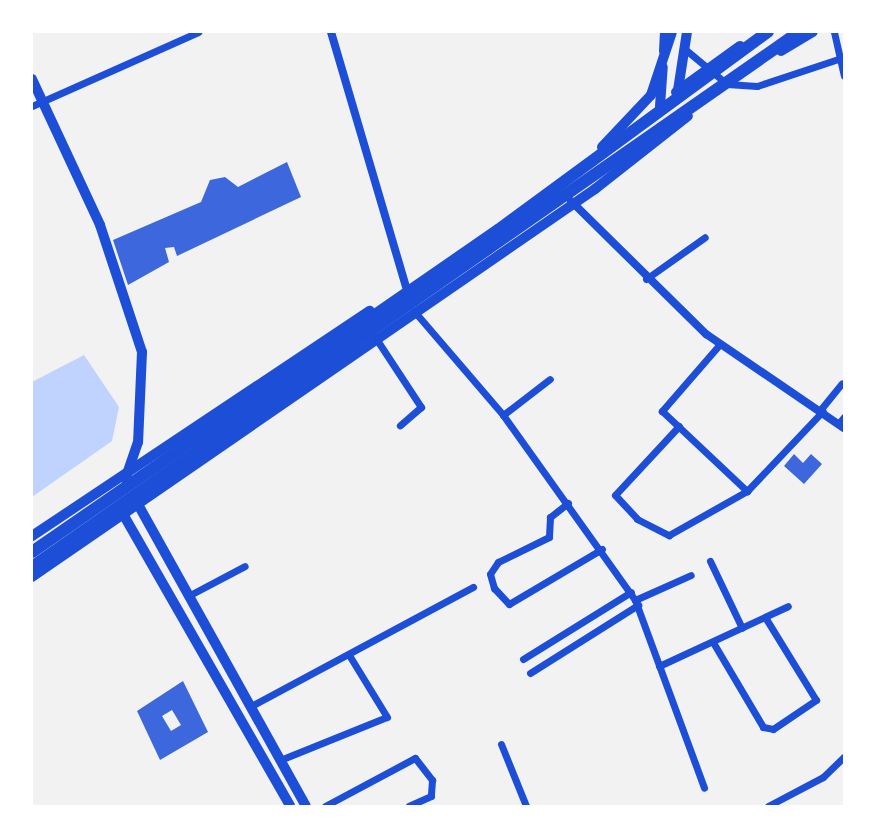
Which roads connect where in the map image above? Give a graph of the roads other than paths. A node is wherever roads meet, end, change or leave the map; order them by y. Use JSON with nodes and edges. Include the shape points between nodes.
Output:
{"nodes":[{"id":1,"x":198,"y":32,"type":"edge"},
{"id":2,"x":331,"y":32,"type":"edge"},
{"id":3,"x":665,"y":32,"type":"edge"},
{"id":4,"x":672,"y":32,"type":"edge"},
{"id":5,"x":687,"y":32,"type":"edge"},
{"id":6,"x":760,"y":32,"type":"edge"},
{"id":7,"x":768,"y":32,"type":"edge"},
{"id":8,"x":790,"y":32,"type":"edge"},
{"id":9,"x":799,"y":32,"type":"edge"},
{"id":10,"x":813,"y":32,"type":"edge"},
{"id":11,"x":834,"y":32,"type":"edge"},
{"id":12,"x":686,"y":50,"type":"junction"},
{"id":13,"x":842,"y":57,"type":"edge"},
{"id":14,"x":712,"y":65,"type":"junction"},
{"id":15,"x":740,"y":68,"type":"junction"},
{"id":16,"x":845,"y":76,"type":"edge"},
{"id":17,"x":32,"y":79,"type":"edge"},
{"id":18,"x":727,"y":84,"type":"junction"},
{"id":19,"x":677,"y":92,"type":"junction"},
{"id":20,"x":36,"y":104,"type":"edge"},
{"id":21,"x":660,"y":106,"type":"junction"},
{"id":22,"x":695,"y":110,"type":"junction"},
{"id":23,"x":677,"y":125,"type":"junction"},
{"id":24,"x":556,"y":183,"type":"junction"},
{"id":25,"x":535,"y":202,"type":"junction"},
{"id":26,"x":572,"y":203,"type":"junction"},
{"id":27,"x":705,"y":237,"type":"dead end"},
{"id":28,"x":646,"y":279,"type":"junction"},
{"id":29,"x":406,"y":287,"type":"junction"},
{"id":30,"x":414,"y":310,"type":"junction"},
{"id":31,"x":375,"y":337,"type":"junction"},
{"id":32,"x":720,"y":344,"type":"junction"},
{"id":33,"x":550,"y":379,"type":"dead end"},
{"id":34,"x":842,"y":383,"type":"dead end"},
{"id":35,"x":822,"y":410,"type":"junction"},
{"id":36,"x":503,"y":415,"type":"junction"},
{"id":37,"x":843,"y":423,"type":"edge"},
{"id":38,"x":400,"y":425,"type":"dead end"},
{"id":39,"x":679,"y":426,"type":"junction"},
{"id":40,"x":123,"y":474,"type":"junction"},
{"id":41,"x":106,"y":486,"type":"junction"},
{"id":42,"x":747,"y":491,"type":"junction"},
{"id":43,"x":568,"y":503,"type":"junction"},
{"id":44,"x":137,"y":504,"type":"junction"},
{"id":45,"x":123,"y":513,"type":"junction"},
{"id":46,"x":32,"y":536,"type":"edge"},
{"id":47,"x":602,"y":549,"type":"junction"},
{"id":48,"x":32,"y":552,"type":"edge"},
{"id":49,"x":710,"y":561,"type":"dead end"},
{"id":50,"x":245,"y":566,"type":"dead end"},
{"id":51,"x":32,"y":567,"type":"edge"},
{"id":52,"x":691,"y":575,"type":"dead end"},
{"id":53,"x":32,"y":577,"type":"edge"},
{"id":54,"x":474,"y":587,"type":"dead end"},
{"id":55,"x":188,"y":596,"type":"junction"},
{"id":56,"x":635,"y":599,"type":"junction"},
{"id":57,"x":788,"y":606,"type":"dead end"},
{"id":58,"x":765,"y":617,"type":"junction"},
{"id":59,"x":742,"y":628,"type":"junction"},
{"id":60,"x":714,"y":644,"type":"junction"},
{"id":61,"x":349,"y":655,"type":"junction"},
{"id":62,"x":523,"y":659,"type":"dead end"},
{"id":63,"x":659,"y":666,"type":"junction"},
{"id":64,"x":530,"y":673,"type":"dead end"},
{"id":65,"x":251,"y":706,"type":"junction"},
{"id":66,"x":501,"y":744,"type":"dead end"},
{"id":67,"x":845,"y":757,"type":"edge"},
{"id":68,"x":280,"y":760,"type":"junction"},
{"id":69,"x":704,"y":788,"type":"dead end"},
{"id":70,"x":290,"y":807,"type":"edge"},
{"id":71,"x":306,"y":807,"type":"edge"},
{"id":72,"x":325,"y":807,"type":"edge"},
{"id":73,"x":408,"y":807,"type":"edge"},
{"id":74,"x":526,"y":807,"type":"edge"},
{"id":75,"x":768,"y":807,"type":"edge"}],
"edges":[{"from":1,"to":20,"type":"street"},
{"from":2,"to":29,"type":"street"},
{"from":3,"to":21,"type":"main road"},
{"from":4,"to":25,"type":"main road","via":[[658,82],[630,123]]},
{"from":5,"to":12,"type":"main road"},
{"from":6,"to":14,"type":"main road"},
{"from":7,"to":25,"type":"highway"},
{"from":8,"to":15,"type":"main road"},
{"from":9,"to":15,"type":"highway"},
{"from":10,"to":18,"type":"main road"},
{"from":11,"to":13,"type":"street"},
{"from":12,"to":14,"type":"street"},
{"from":12,"to":19,"type":"main road"},
{"from":13,"to":16,"type":"street"},
{"from":13,"to":18,"type":"street","via":[[757,86]]},
{"from":14,"to":18,"type":"street"},
{"from":14,"to":19,"type":"main road"},
{"from":15,"to":51,"type":"highway"},
{"from":17,"to":20,"type":"main road"},
{"from":18,"to":22,"type":"main road"},
{"from":19,"to":21,"type":"main road"},
{"from":19,"to":22,"type":"main road"},
{"from":20,"to":40,"type":"main road","via":[[100,225],[142,352],[138,442]]},
{"from":21,"to":23,"type":"main road"},
{"from":21,"to":24,"type":"main road"},
{"from":22,"to":23,"type":"main road"},
{"from":23,"to":26,"type":"main road"},
{"from":24,"to":26,"type":"street"},
{"from":24,"to":29,"type":"main road"},
{"from":25,"to":48,"type":"highway"},
{"from":26,"to":28,"type":"street"},
{"from":26,"to":30,"type":"main road"},
{"from":27,"to":28,"type":"street"},
{"from":28,"to":32,"type":"street"},
{"from":29,"to":30,"type":"street"},
{"from":29,"to":40,"type":"main road"},
{"from":30,"to":31,"type":"main road"},
{"from":30,"to":36,"type":"street"},
{"from":31,"to":38,"type":"street","via":[[421,407]]},
{"from":31,"to":44,"type":"main road"},
{"from":32,"to":35,"type":"street"},
{"from":32,"to":39,"type":"street","via":[[662,411]]},
{"from":33,"to":36,"type":"street"},
{"from":34,"to":35,"type":"street"},
{"from":35,"to":37,"type":"street"},
{"from":35,"to":42,"type":"street"},
{"from":36,"to":43,"type":"street"},
{"from":39,"to":42,"type":"street"},
{"from":39,"to":42,"type":"street","via":[[617,488],[617,500],[648,526],[674,535]]},
{"from":40,"to":41,"type":"main road"},
{"from":40,"to":44,"type":"main road"},
{"from":41,"to":45,"type":"main road"},
{"from":41,"to":46,"type":"main road"},
{"from":43,"to":47,"type":"street"},
{"from":43,"to":47,"type":"street","via":[[550,517],[549,537],[498,562],[490,574],[494,588],[509,604]]},
{"from":44,"to":45,"type":"main road"},
{"from":44,"to":55,"type":"main road"},
{"from":45,"to":53,"type":"main road"},
{"from":45,"to":70,"type":"main road"},
{"from":47,"to":56,"type":"street"},
{"from":49,"to":59,"type":"street"},
{"from":50,"to":55,"type":"street"},
{"from":52,"to":56,"type":"street"},
{"from":54,"to":61,"type":"street"},
{"from":55,"to":65,"type":"main road"},
{"from":56,"to":62,"type":"street"},
{"from":56,"to":63,"type":"street"},
{"from":56,"to":64,"type":"street"},
{"from":57,"to":58,"type":"street"},
{"from":58,"to":59,"type":"street"},
{"from":58,"to":60,"type":"street","via":[[816,700],[773,729],[763,727]]},
{"from":59,"to":60,"type":"street"},
{"from":60,"to":63,"type":"street"},
{"from":61,"to":65,"type":"street"},
{"from":61,"to":68,"type":"street","via":[[387,717]]},
{"from":63,"to":69,"type":"street"},
{"from":65,"to":68,"type":"main road"},
{"from":66,"to":74,"type":"street"},
{"from":67,"to":75,"type":"street","via":[[823,777]]},
{"from":68,"to":71,"type":"main road"},
{"from":72,"to":73,"type":"street","via":[[415,758],[432,780],[431,796]]}]}
